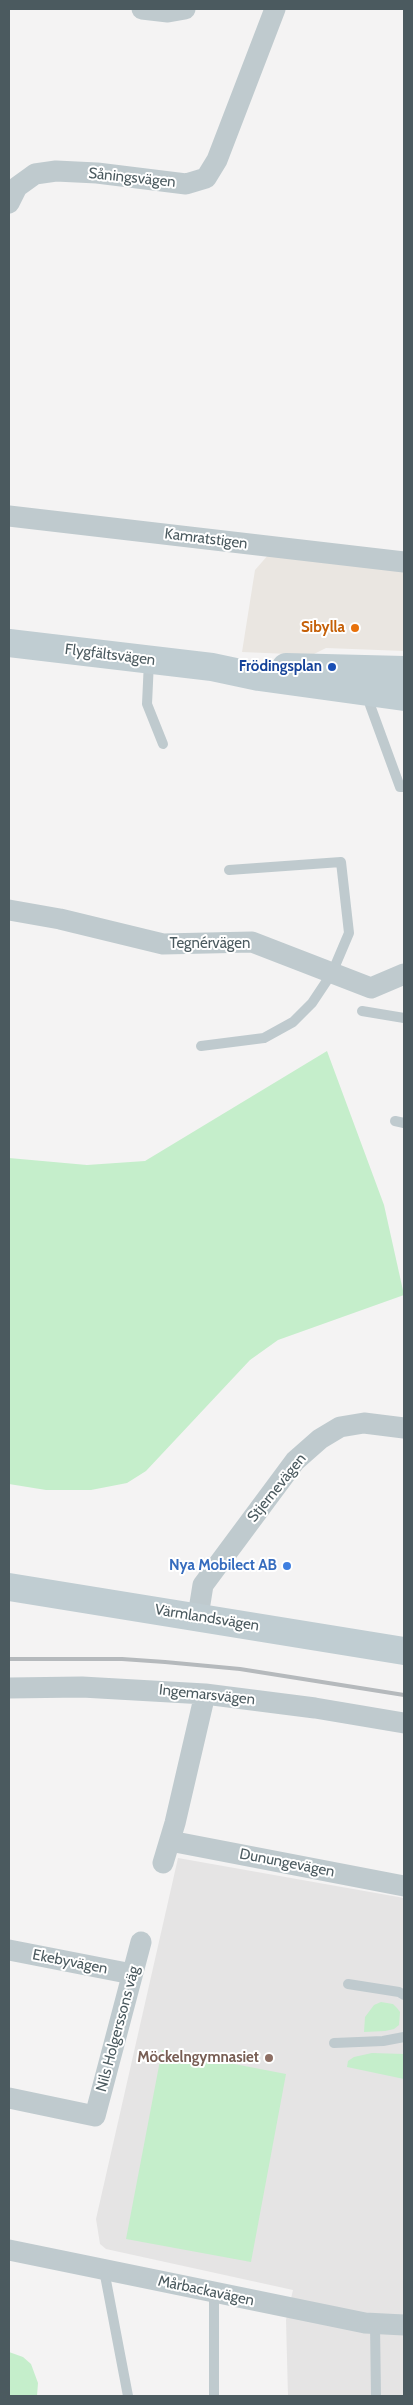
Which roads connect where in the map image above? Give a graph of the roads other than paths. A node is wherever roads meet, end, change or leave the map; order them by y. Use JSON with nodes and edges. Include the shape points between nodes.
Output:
{"nodes":[{"id":1,"x":142,"y":9,"type":"edge"},
{"id":2,"x":186,"y":9,"type":"edge"},
{"id":3,"x":275,"y":9,"type":"edge"},
{"id":4,"x":9,"y":203,"type":"edge"},
{"id":5,"x":9,"y":516,"type":"edge"},
{"id":6,"x":404,"y":562,"type":"edge"},
{"id":7,"x":9,"y":643,"type":"edge"},
{"id":8,"x":149,"y":660,"type":"junction"},
{"id":9,"x":212,"y":667,"type":"junction"},
{"id":10,"x":404,"y":670,"type":"edge"},
{"id":11,"x":404,"y":697,"type":"edge"},
{"id":12,"x":370,"y":705,"type":"dead end"},
{"id":13,"x":164,"y":744,"type":"dead end"},
{"id":14,"x":404,"y":787,"type":"edge"},
{"id":15,"x":228,"y":870,"type":"dead end"},
{"id":16,"x":9,"y":910,"type":"edge"},
{"id":17,"x":332,"y":973,"type":"junction"},
{"id":18,"x":404,"y":974,"type":"edge"},
{"id":19,"x":362,"y":1010,"type":"dead end"},
{"id":20,"x":404,"y":1018,"type":"edge"},
{"id":21,"x":200,"y":1046,"type":"dead end"},
{"id":22,"x":404,"y":1428,"type":"edge"},
{"id":23,"x":9,"y":1587,"type":"edge"},
{"id":24,"x":198,"y":1616,"type":"junction"},
{"id":25,"x":404,"y":1651,"type":"edge"},
{"id":26,"x":9,"y":1688,"type":"edge"},
{"id":27,"x":205,"y":1694,"type":"junction"},
{"id":28,"x":404,"y":1723,"type":"edge"},
{"id":29,"x":170,"y":1841,"type":"junction"},
{"id":30,"x":163,"y":1863,"type":"dead end"},
{"id":31,"x":404,"y":1886,"type":"edge"},
{"id":32,"x":141,"y":1942,"type":"dead end"},
{"id":33,"x":9,"y":1950,"type":"edge"},
{"id":34,"x":132,"y":1974,"type":"junction"},
{"id":35,"x":348,"y":1984,"type":"dead end"},
{"id":36,"x":404,"y":1996,"type":"edge"},
{"id":37,"x":404,"y":2037,"type":"edge"},
{"id":38,"x":334,"y":2043,"type":"dead end"},
{"id":39,"x":9,"y":2098,"type":"edge"},
{"id":40,"x":9,"y":2250,"type":"edge"},
{"id":41,"x":104,"y":2270,"type":"junction"},
{"id":42,"x":214,"y":2292,"type":"junction"},
{"id":43,"x":375,"y":2324,"type":"junction"},
{"id":44,"x":404,"y":2325,"type":"edge"},
{"id":45,"x":128,"y":2396,"type":"edge"},
{"id":46,"x":214,"y":2396,"type":"edge"},
{"id":47,"x":376,"y":2396,"type":"edge"}],
"edges":[{"from":1,"to":2,"type":"street","via":[[168,12]]},
{"from":3,"to":4,"type":"street","name":"Såningsvägen","via":[[217,160],[206,178],[186,184],[56,171],[35,174],[17,187]]},
{"from":5,"to":6,"type":"street","name":"Kamratstigen"},
{"from":7,"to":8,"type":"street","name":"Flygfältsvägen"},
{"from":8,"to":9,"type":"street","name":"Flygfältsvägen"},
{"from":8,"to":13,"type":"lane","via":[[147,704]]},
{"from":9,"to":10,"type":"street","name":"Flygfältsvägen"},
{"from":9,"to":11,"type":"street","name":"Flygfältsvägen","via":[[259,677]]},
{"from":12,"to":14,"type":"lane","via":[[400,787]]},
{"from":15,"to":17,"type":"lane","via":[[341,862],[349,933]]},
{"from":16,"to":17,"type":"street","name":"Tegnérvägen","via":[[163,944],[252,942]]},
{"from":17,"to":18,"type":"street","name":"Tegnérvägen","via":[[371,988]]},
{"from":17,"to":21,"type":"lane","via":[[299,1017],[280,1030],[264,1038]]},
{"from":19,"to":20,"type":"lane"},
{"from":22,"to":24,"type":"street","name":"Stjernevägen","via":[[364,1422],[340,1427],[301,1456],[203,1585]]},
{"from":23,"to":24,"type":"street","name":"Värmlandsvägen"},
{"from":24,"to":25,"type":"street","name":"Värmlandsvägen"},
{"from":26,"to":27,"type":"street","name":"Ingemarsvägen","via":[[82,1687]]},
{"from":27,"to":28,"type":"street","name":"Ingemarsvägen"},
{"from":27,"to":29,"type":"street"},
{"from":29,"to":30,"type":"street"},
{"from":29,"to":31,"type":"street","name":"Dunungevägen"},
{"from":32,"to":34,"type":"street","name":"Nils Holgerssons väg"},
{"from":33,"to":34,"type":"street","name":"Ekebyvägen"},
{"from":34,"to":39,"type":"street","name":"Nils Holgerssons väg","via":[[96,2116]]},
{"from":35,"to":36,"type":"lane","via":[[399,1992]]},
{"from":37,"to":38,"type":"lane"},
{"from":40,"to":41,"type":"street","name":"Mårbackavägen"},
{"from":41,"to":42,"type":"street","name":"Mårbackavägen"},
{"from":41,"to":45,"type":"lane"},
{"from":42,"to":43,"type":"street","name":"Mårbackavägen"},
{"from":42,"to":46,"type":"lane"},
{"from":43,"to":44,"type":"street","name":"Mårbackavägen"},
{"from":43,"to":47,"type":"lane"}]}
